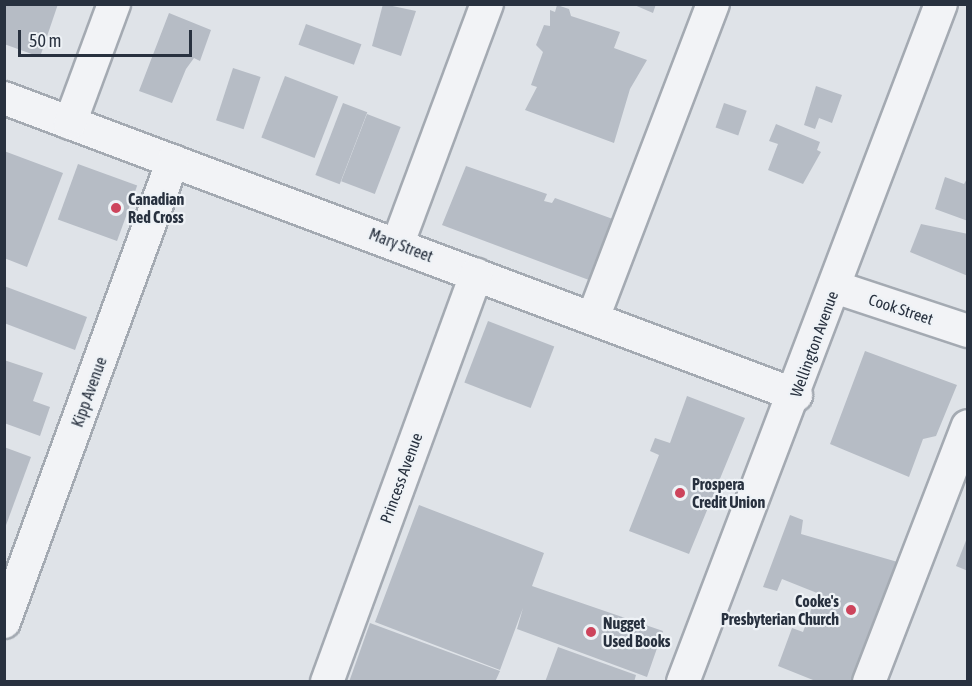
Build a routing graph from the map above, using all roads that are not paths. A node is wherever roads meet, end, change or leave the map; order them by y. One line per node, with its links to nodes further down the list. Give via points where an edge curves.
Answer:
1 (114, 4): 6 (street)
2 (487, 4): 8 (street)
3 (713, 4): 11 (street)
4 (941, 4): 10 (street, Wellington Avenue)
5 (4, 99): 6 (street, Mary Street)
6 (70, 123): 7 (street, Mary Street)
7 (173, 161): 8 (street, Mary Street); 15 (street, Kipp Avenue)
8 (398, 243): 9 (street, Mary Street)
9 (476, 274): 11 (street, Mary Street); 16 (street, Princess Avenue)
10 (835, 287): 12 (street, Cook Street); 13 (street, Wellington Avenue)
11 (593, 318): 13 (street, Mary Street)
12 (968, 331)
13 (796, 395): 17 (street, Wellington Avenue)
14 (968, 426): 18 (street)
15 (4, 622)
16 (327, 681)
17 (683, 681)
18 (869, 681)

